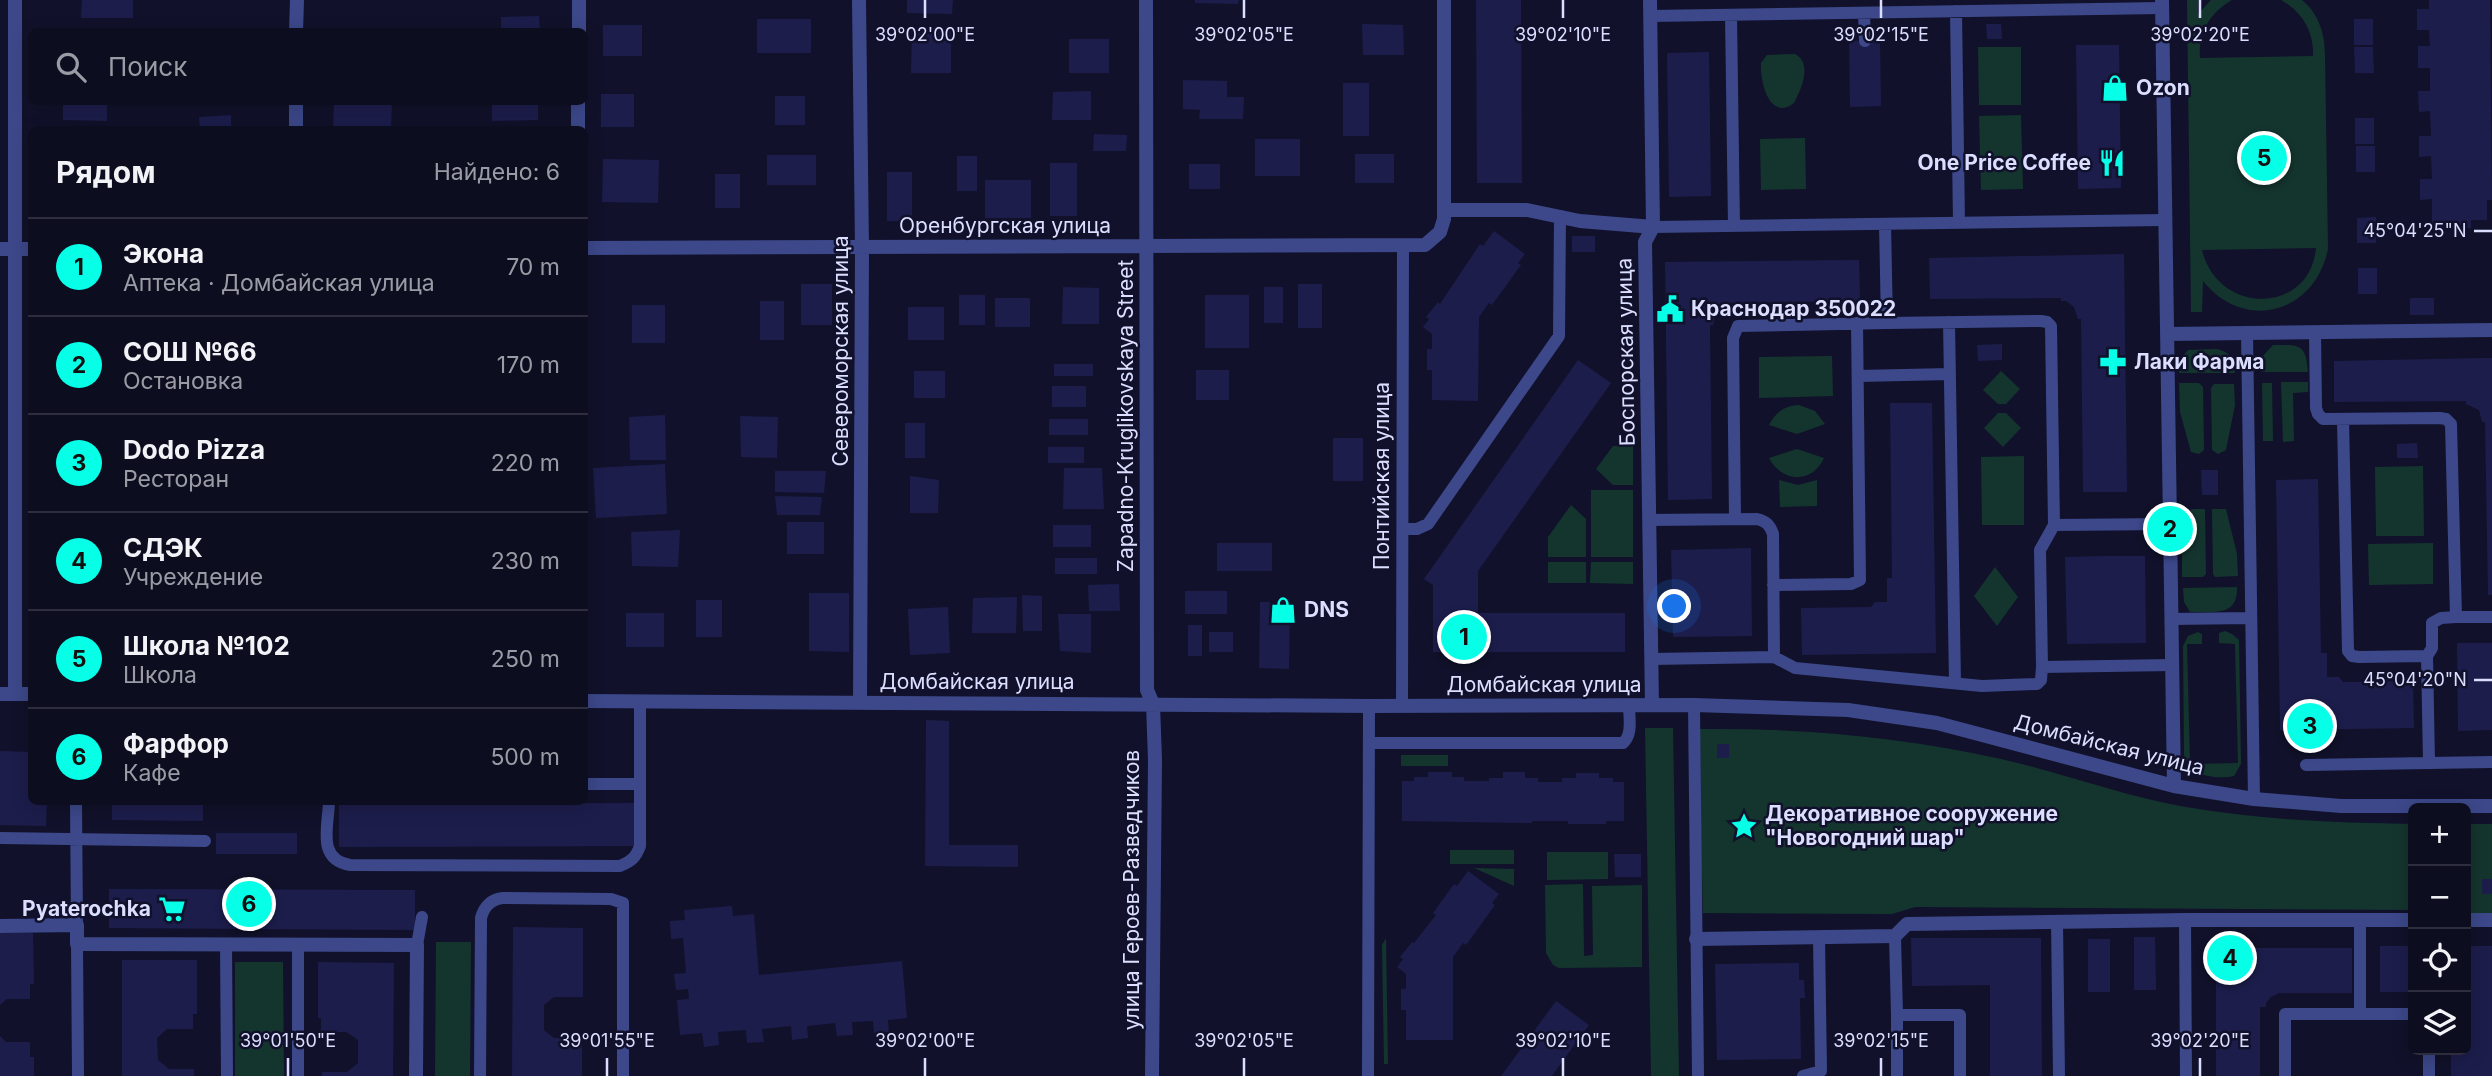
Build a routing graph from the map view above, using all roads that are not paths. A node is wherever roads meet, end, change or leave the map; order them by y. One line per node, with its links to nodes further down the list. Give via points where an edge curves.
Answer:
1 (15, 0): 34 (street)
2 (297, 0): 15 (street)
3 (579, 0): 16 (street)
4 (859, 0): 32 (street, Североморская улица)
5 (1146, 0): 30 (street, Zapadno-Kruglikovskaya Street)
6 (1444, 0): 22 (street)
7 (1650, 0): 14 (street, Боспорская улица)
8 (1767, 0): 12 (lane)
9 (2162, 4): 10 (lane); 24 (street)
10 (1949, 8): 11 (lane); 25 (lane)
11 (1864, 13): 12 (lane); 17 (lane)
12 (1767, 14): 13 (lane)
13 (1731, 15): 14 (lane); 27 (lane)
14 (1650, 16): 28 (street, Боспорская улица)
15 (296, 28)
16 (579, 28)
17 (1865, 41)
18 (296, 105): 20 (street)
19 (579, 105): 21 (street)
20 (296, 126)
21 (578, 126)
22 (1444, 210): 23 (street, via 1527,210); 29 (street, Оренбургская улица, via 1443,226 1433,239 1425,245)
23 (1560, 216): 28 (street); 50 (lane, via 1559,336 1428,524)
24 (2165, 219): 25 (lane); 42 (street)
25 (1959, 223): 26 (lane)
26 (1885, 224): 27 (lane); 38 (lane)
27 (1734, 226): 28 (lane)
28 (1653, 227): 47 (street, Боспорская улица, via 1645,242)
29 (1403, 246): 30 (street, Оренбургская улица); 50 (lane, Понтийская улица)
30 (1147, 247): 32 (street, Оренбургская улица); 67 (street, Zapadno-Kruglikovskaya Street, via 1147,690)
31 (588, 248): 32 (street, Оренбургская улица)
32 (862, 248): 66 (street, Североморская улица)
33 (0, 249): 34 (street)
34 (16, 249): 35 (street); 62 (street)
35 (28, 249)
36 (1949, 322): 38 (lane); 43 (lane); 49 (lane, via 2047,321 2051,326)
37 (1857, 323): 38 (lane); 44 (lane); 46 (lane, via 1746,325 1734,332)
38 (1887, 323)
39 (2492, 330): 40 (street)
40 (2315, 332): 41 (street); 45 (lane, via 2318,414 2323,419)
41 (2247, 333): 42 (street); 54 (lane)
42 (2167, 334): 48 (street)
43 (1950, 374): 44 (lane); 61 (lane)
44 (1858, 376): 51 (lane, via 1860,580)
45 (2343, 420): 52 (lane, via 2440,418 2451,424); 56 (lane, via 2348,651 2359,657)
46 (1735, 519): 47 (lane); 51 (lane, via 1757,519 1771,527)
47 (1649, 520): 58 (street, Боспорская улица)
48 (2170, 524): 49 (lane); 55 (street)
49 (2054, 526): 60 (lane, via 2040,550)
50 (1402, 529): 72 (lane, Понтийская улица)
51 (1773, 585): 57 (lane)
52 (2456, 617): 53 (lane); 56 (lane, via 2432,623 2432,648)
53 (2492, 617)
54 (2251, 618): 55 (lane); 80 (lane)
55 (2171, 619): 59 (street)
56 (2427, 656): 75 (lane)
57 (1774, 657): 58 (lane); 61 (lane, via 1795,668)
58 (1651, 659): 69 (street, Боспорская улица)
59 (2172, 665): 60 (lane); 79 (street)
60 (2042, 667): 61 (lane, via 2041,680 2031,685)
61 (1955, 683)
62 (7, 694): 63 (street)
63 (28, 694)
64 (588, 701): 65 (street, Домбайская улица)
65 (640, 701): 66 (street, Домбайская улица); 78 (lane)
66 (860, 703): 67 (street, Домбайская улица)
67 (1153, 704): 71 (street, Домбайская улица); 113 (street, улица Героев-Разведчиков)
68 (1629, 705): 69 (street, Домбайская улица); 72 (street, Домбайская улица); 73 (lane, via 1629,733 1623,743)
69 (1652, 705): 70 (street, Домбайская улица)
70 (1694, 705): 79 (street, Домбайская улица, via 1848,710 1937,723); 98 (lane)
71 (1369, 706): 72 (street, Домбайская улица); 73 (lane)
72 (1402, 706)
73 (1369, 743): 114 (lane)
74 (2492, 762): 75 (lane)
75 (2429, 763): 76 (lane)
76 (2306, 765)
77 (588, 784): 78 (lane)
78 (639, 785): 82 (lane, via 640,846 631,862 620,866 340,863 330,856 327,846)
79 (2174, 786): 80 (street, Домбайская улица)
80 (2254, 799): 83 (street, Домбайская улица, via 2341,806)
81 (76, 805): 84 (lane)
82 (329, 805)
83 (2492, 806)
84 (76, 837): 85 (lane); 86 (lane); 94 (lane)
85 (0, 838)
86 (205, 841)
87 (422, 917): 102 (lane)
88 (2185, 920): 89 (street); 93 (street); 120 (lane)
89 (2360, 920): 90 (street); 103 (lane)
90 (2408, 920)
91 (2471, 920): 92 (street)
92 (2492, 920)
93 (2057, 922): 96 (street, via 1906,924); 119 (lane)
94 (77, 925): 95 (street); 99 (street)
95 (0, 926)
96 (1895, 936): 97 (street); 105 (lane)
97 (1819, 937): 98 (street); 116 (lane, via 1821,1071)
98 (1696, 939): 115 (lane)
99 (77, 944): 100 (street); 107 (lane)
100 (226, 944): 101 (street); 108 (lane)
101 (298, 944): 102 (street); 109 (lane)
102 (416, 945): 110 (street)
103 (2360, 1014): 104 (lane); 121 (lane, via 2285,1014)
104 (2408, 1014)
105 (1897, 1015): 117 (lane); 118 (lane, via 1960,1015)
106 (2429, 1055): 122 (lane)
107 (78, 1076)
108 (227, 1076)
109 (298, 1076)
110 (416, 1076)
111 (480, 1076): 112 (lane, via 481,918 489,903 503,898 623,903)
112 (623, 1076)
113 (1152, 1076)
114 (1368, 1076)
115 (1698, 1076)
116 (1803, 1076)
117 (1897, 1076)
118 (1960, 1076)
119 (2059, 1076)
120 (2186, 1076)
121 (2285, 1076)
122 (2429, 1076)

